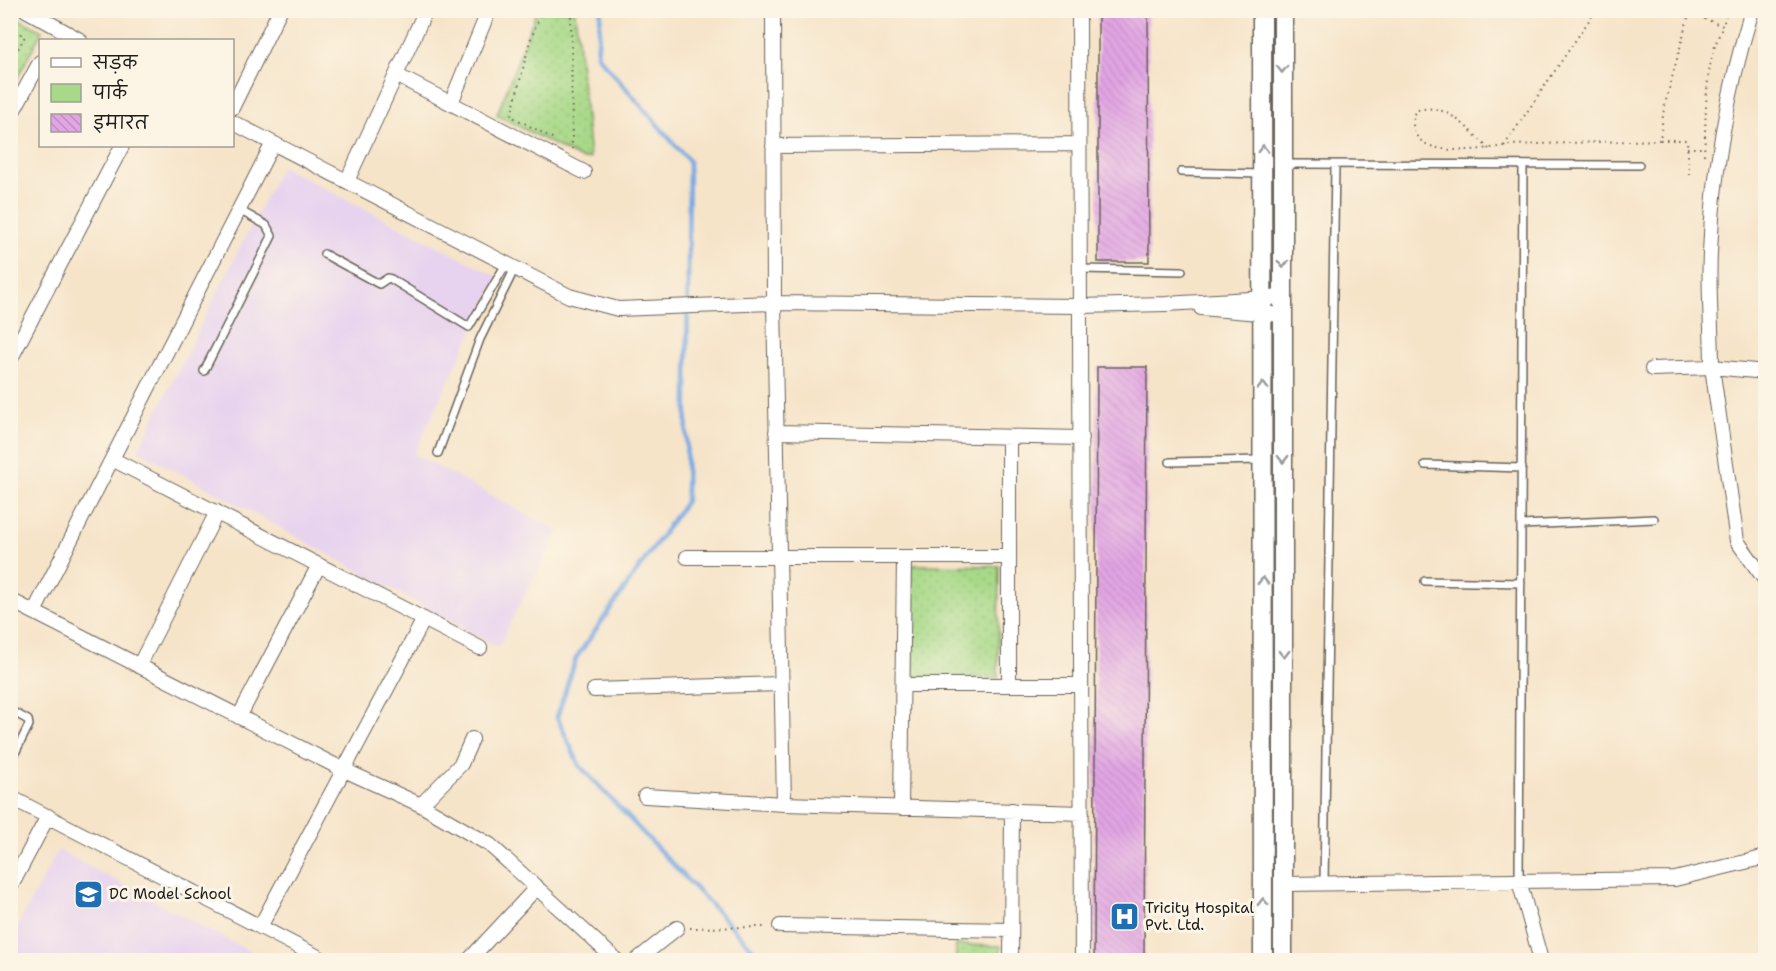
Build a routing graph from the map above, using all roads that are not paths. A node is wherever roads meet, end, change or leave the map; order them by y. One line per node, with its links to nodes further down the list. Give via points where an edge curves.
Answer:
1 (26, 10): 10 (street)
2 (280, 10): 15 (street)
3 (426, 10): 13 (street)
4 (489, 10): 14 (street)
5 (772, 10): 20 (street)
6 (1079, 10): 19 (street)
7 (1262, 10): 28 (main road, one-way to 7)
8 (1283, 10): 22 (main road, one-way to 22)
9 (1752, 10): 40 (street, via 1731,85 1713,199 1709,273)
10 (55, 35): 11 (street)
11 (75, 39)
12 (39, 64): 16 (street)
13 (396, 75): 14 (street); 29 (street)
14 (451, 103): 26 (street)
15 (234, 104)
16 (10, 117)
17 (234, 123): 18 (street)
18 (273, 143): 29 (street); 30 (street)
19 (1080, 144): 20 (street); 33 (street)
20 (773, 146): 35 (street)
21 (121, 147): 39 (street)
22 (1282, 164): 23 (lane); 38 (main road, one-way to 38)
23 (1335, 165): 25 (lane); 90 (lane)
24 (1639, 165): 25 (lane)
25 (1523, 166): 52 (lane)
26 (584, 172)
27 (1182, 172): 28 (lane)
28 (1263, 174): 37 (main road)
29 (347, 181): 32 (street)
30 (239, 210): 42 (lane, via 266,225 272,236); 48 (street)
31 (324, 254): 32 (lane, via 379,284 391,279 469,327)
32 (511, 266): 35 (street, via 569,296 618,309); 47 (lane)
33 (1080, 269): 34 (lane); 36 (street)
34 (1182, 271)
35 (774, 303): 36 (street); 44 (street)
36 (1080, 306): 37 (street); 46 (street)
37 (1263, 306): 38 (street); 49 (main road, one-way to 37)
38 (1283, 306): 89 (main road, one-way to 89)
39 (10, 360)
40 (1712, 367): 41 (street); 43 (street); 62 (street, via 1737,541)
41 (1652, 369)
42 (204, 371)
43 (1766, 372)
44 (776, 432): 45 (street); 57 (street)
45 (1009, 437): 46 (street); 59 (street)
46 (1080, 438): 72 (street)
47 (438, 453)
48 (112, 459): 53 (street); 65 (street)
49 (1263, 460): 50 (lane); 103 (main road, one-way to 49)
50 (1170, 462)
51 (1425, 465): 52 (lane)
52 (1522, 468): 55 (lane)
53 (217, 512): 60 (street); 68 (street)
54 (1653, 519): 55 (lane)
55 (1521, 525): 63 (lane)
56 (687, 557): 57 (street)
57 (779, 557): 58 (street); 69 (street)
58 (904, 557): 59 (street); 70 (street)
59 (1009, 557): 71 (street)
60 (319, 565): 66 (street); 75 (street)
61 (1425, 581): 63 (lane)
62 (1766, 581)
63 (1521, 583): 88 (lane)
64 (10, 600): 65 (street)
65 (34, 612): 68 (street)
66 (424, 619): 67 (street); 78 (street)
67 (480, 648)
68 (139, 666): 75 (street)
69 (781, 684): 73 (street); 81 (street)
70 (903, 685): 71 (street); 83 (street)
71 (1009, 685): 72 (street)
72 (1081, 685): 85 (street)
73 (594, 690)
74 (10, 710): 77 (lane, via 28,720 29,725)
75 (239, 717): 78 (street)
76 (472, 739): 82 (street, via 461,764)
77 (12, 759)
78 (344, 770): 82 (street); 94 (street)
79 (645, 796): 81 (street)
80 (10, 797): 86 (street)
81 (784, 804): 83 (street)
82 (421, 805): 91 (street, via 490,845)
83 (901, 808): 84 (street)
84 (1012, 810): 85 (street); 96 (street)
85 (1082, 813): 102 (street)
86 (48, 816): 92 (street); 94 (street)
87 (1766, 857): 88 (street, via 1676,879)
88 (1519, 881): 90 (street); 105 (street)
89 (1284, 884): 90 (street); 104 (main road)
90 (1324, 884)
91 (537, 887): 98 (street); 99 (street)
92 (10, 888)
93 (780, 926): 96 (street)
94 (260, 927): 97 (street)
95 (677, 928): 100 (street)
96 (1011, 930): 101 (street)
97 (324, 960)
98 (469, 960)
99 (616, 960)
100 (636, 960)
101 (1011, 960)
102 (1082, 960)
103 (1263, 960)
104 (1283, 960)
105 (1540, 960)

